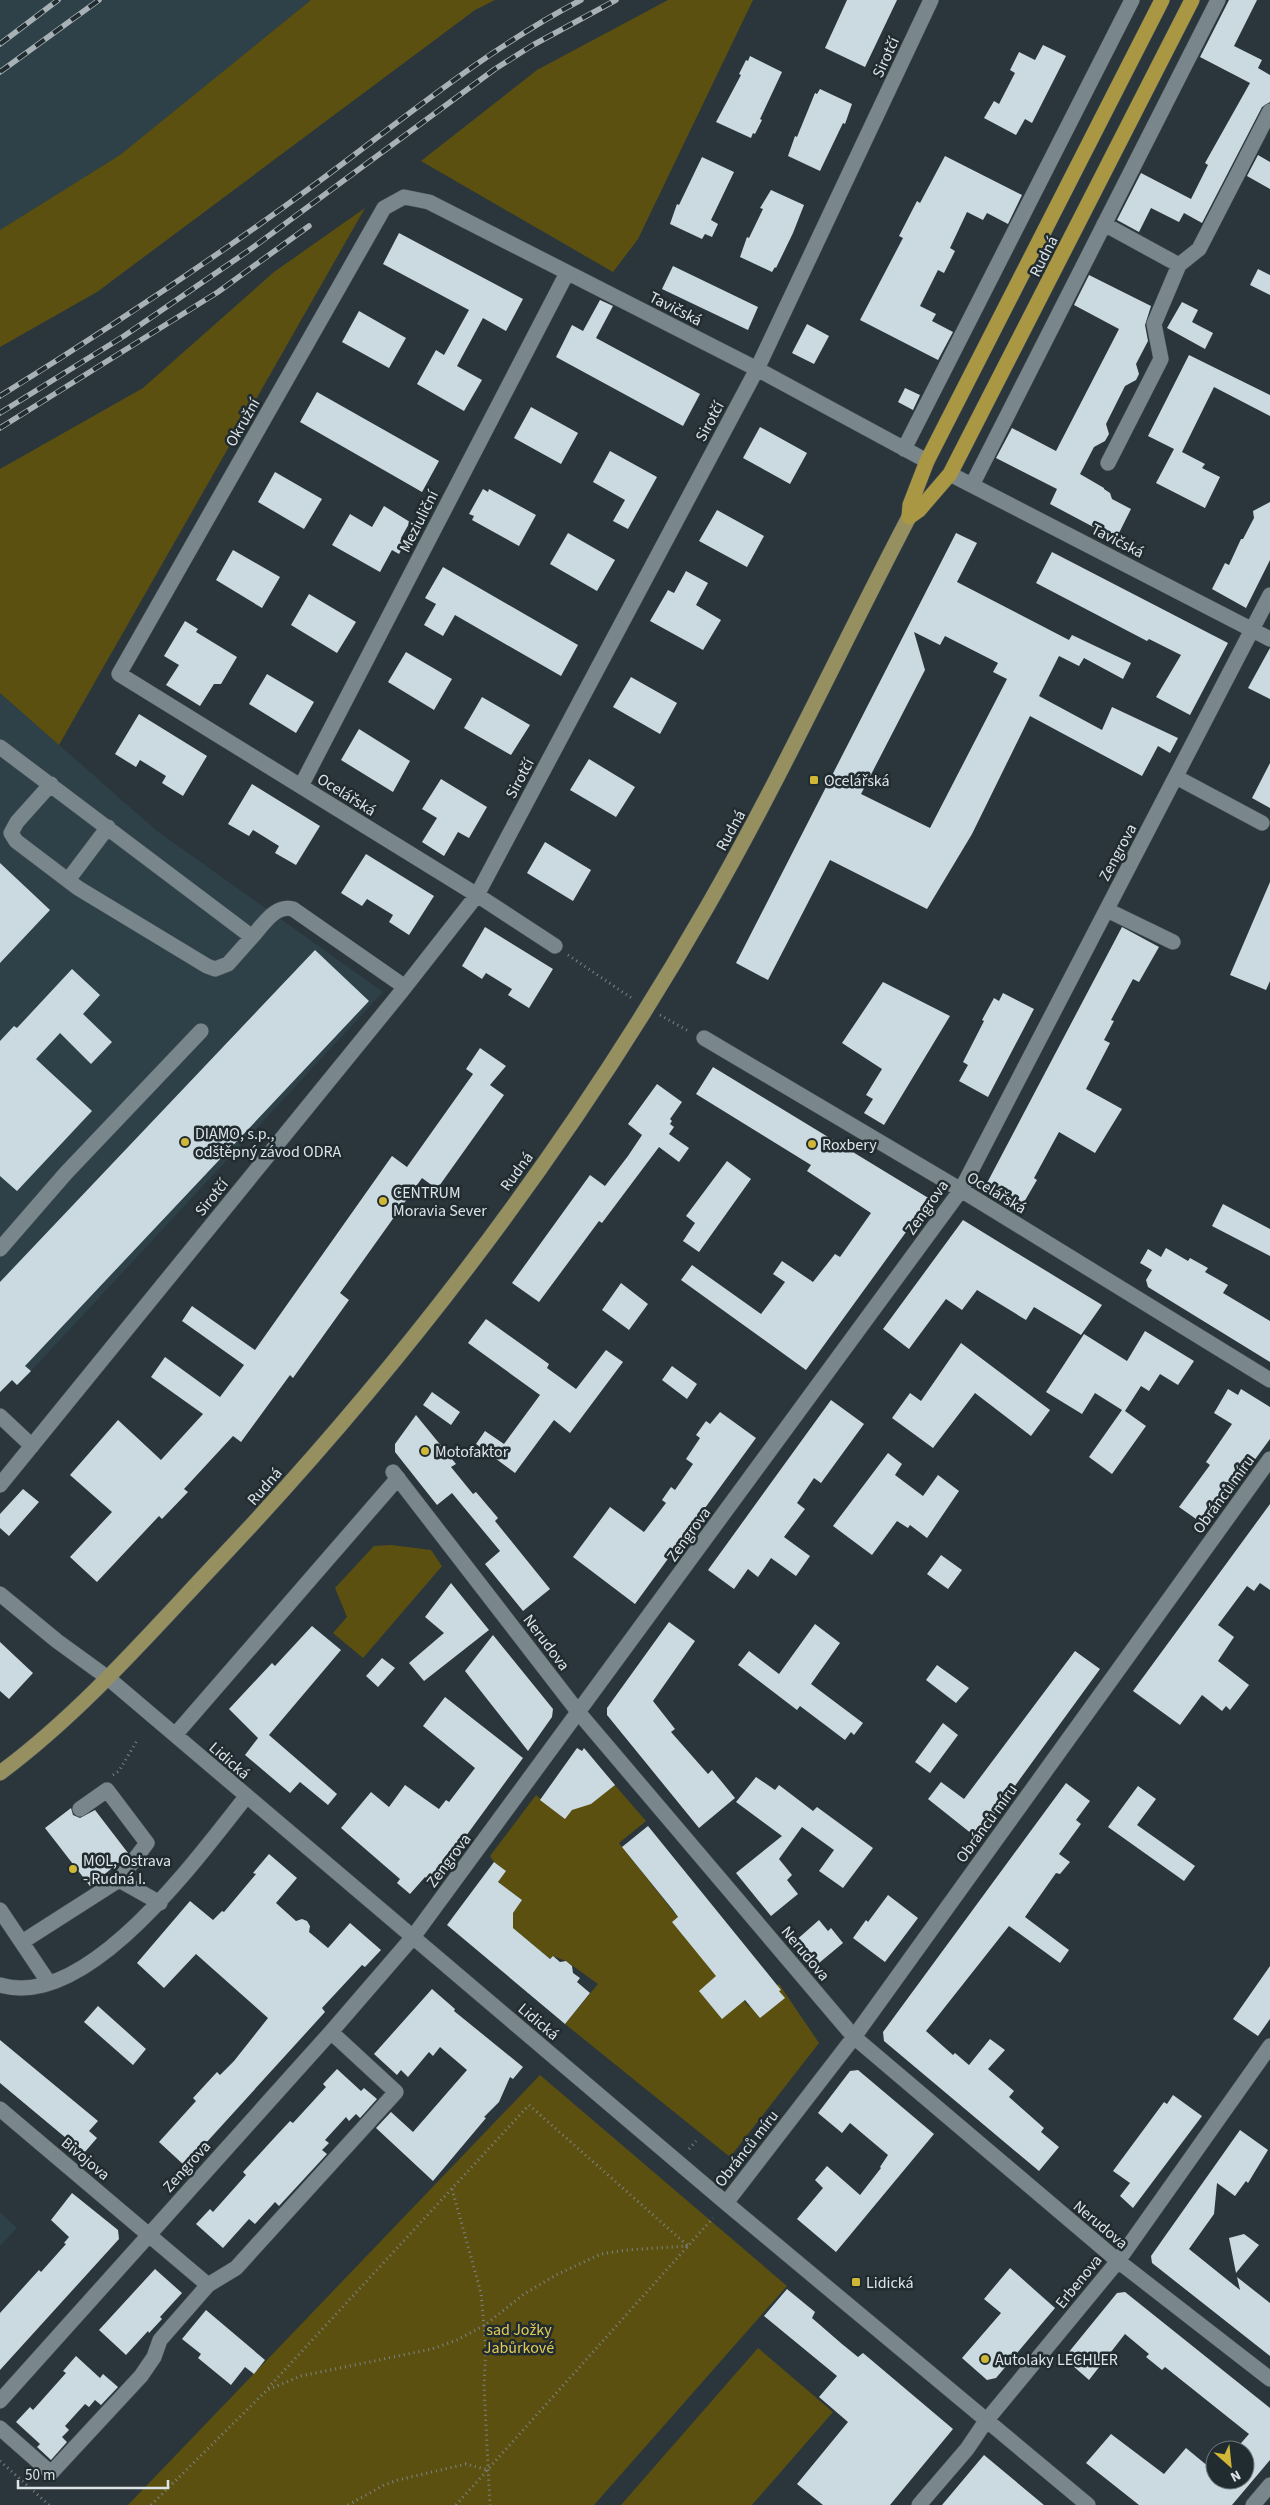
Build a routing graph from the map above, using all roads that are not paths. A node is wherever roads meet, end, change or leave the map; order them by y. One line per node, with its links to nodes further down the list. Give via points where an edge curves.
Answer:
1 (931, 0): 11 (street, Sirotčí)
2 (1132, 0): 12 (street)
3 (1162, 0): 13 (highway, Rudná)
4 (1192, 0): 15 (highway, Rudná)
5 (1218, 0): 8 (street)
6 (1270, 111): 9 (street, via 1199,249)
7 (404, 197): 10 (street, Tavičská, via 429,202); 21 (street, Okružní, via 384,208)
8 (1104, 224): 9 (street); 16 (street)
9 (1179, 265): 14 (street, via 1154,324 1160,359)
10 (567, 272): 11 (street, Tavičská); 25 (street, Meziuliční)
11 (757, 369): 12 (street, Tavičská); 29 (street, Sirotčí)
12 (904, 449): 13 (street, Tavičská)
13 (927, 461): 17 (highway, Rudná, via 910,505)
14 (1108, 463)
15 (950, 474): 16 (street, Tavičská); 17 (highway, Rudná)
16 (972, 485): 19 (street, Tavičská)
17 (909, 517): 45 (main road, Rudná, via 777,781 707,907 647,1008 550,1155 378,1383 256,1522)
18 (1270, 595): 19 (street, Zengrova)
19 (1253, 629): 20 (street, Tavičská); 23 (street, Zengrova)
20 (1270, 639)
21 (119, 674): 25 (street, Ocelářská)
22 (0, 747): 24 (street)
23 (1176, 777): 26 (street); 30 (street, Zengrova)
24 (51, 784): 27 (street); 28 (street, via 11,832 16,841)
25 (300, 786): 29 (street, Ocelářská)
26 (1262, 823)
27 (108, 827): 28 (street); 31 (street)
28 (68, 880): 31 (street, via 215,969 228,964)
29 (477, 895): 33 (street, Ocelářská); 34 (street, Sirotčí)
30 (1107, 910): 32 (street); 37 (street, Zengrova)
31 (252, 937): 34 (street, via 278,910 286,907)
32 (1173, 942)
33 (555, 946)
34 (405, 987): 41 (street, Sirotčí)
35 (201, 1031): 38 (street, via 66,1173)
36 (704, 1038): 37 (street, Ocelářská)
37 (961, 1190): 39 (street, Ocelářská); 46 (street, Zengrova)
38 (0, 1249)
39 (1270, 1380)
40 (0, 1416): 41 (street)
41 (32, 1446): 43 (street, Sirotčí)
42 (1270, 1459): 59 (street, Obránců míru)
43 (0, 1485)
44 (0, 1594): 45 (street, Lidická, via 56,1641)
45 (108, 1678): 47 (street, Lidická); 48 (main road, Rudná, via 32,1749)
46 (579, 1713): 47 (street, Nerudova, via 395,1475); 54 (street, Zengrova); 59 (street, Nerudova)
47 (175, 1735): 49 (street, Lidická)
48 (0, 1773)
49 (246, 1797): 52 (street); 54 (street, Lidická)
50 (80, 1809): 51 (street, via 107,1790 147,1843)
51 (119, 1880): 52 (street); 55 (street)
52 (160, 1903): 56 (street, via 87,1964)
53 (0, 1910): 55 (street)
54 (413, 1937): 58 (street, Zengrova); 62 (street, Lidická)
55 (22, 1942): 56 (street)
56 (49, 1983): 57 (street, via 21,1988)
57 (0, 1985)
58 (331, 2032): 63 (street, Zengrova); 65 (street, via 396,2092 236,2268)
59 (854, 2037): 62 (street, Obránců míru); 64 (street, Nerudova)
60 (1270, 2046): 64 (street, Erbenova)
61 (0, 2109): 63 (street, Bivojova)
62 (726, 2203): 68 (street, Lidická)
63 (150, 2233): 65 (street, Bivojova); 67 (street, Zengrova)
64 (1118, 2260): 66 (street, Nerudova); 68 (street, Erbenova)
65 (208, 2285): 69 (street, via 160,2340 154,2357 141,2376 51,2473)
66 (1270, 2379)
67 (0, 2401)
68 (986, 2421): 71 (street, Erbenova); 72 (street, Lidická)
69 (0, 2428)
70 (1270, 2485): 73 (street)
71 (920, 2505)
72 (1088, 2505)
73 (1253, 2505)

